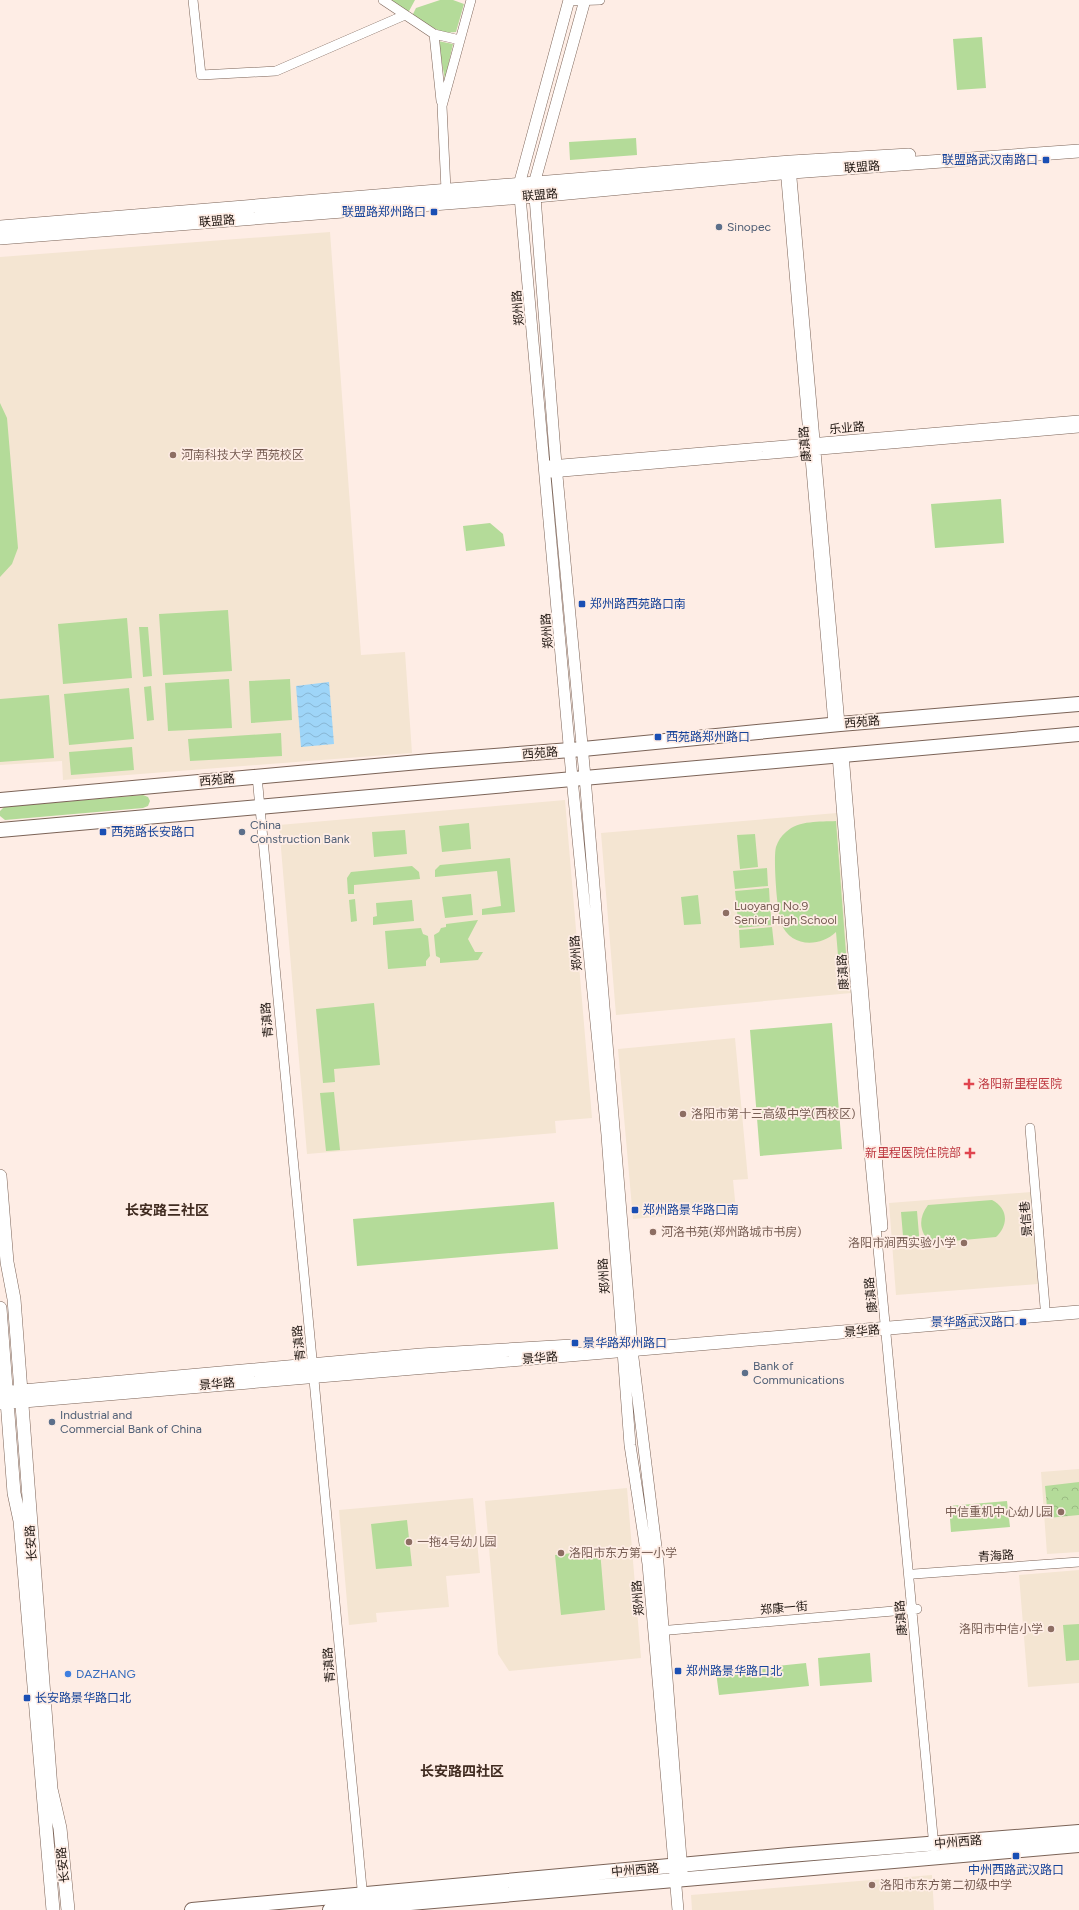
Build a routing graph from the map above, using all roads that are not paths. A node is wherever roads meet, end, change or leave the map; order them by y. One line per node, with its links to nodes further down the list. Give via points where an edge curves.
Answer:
1 (193, 0): 7 (street, via 201,75 276,71)
2 (383, 0): 7 (street)
3 (471, 0): 9 (street)
4 (600, 0): 6 (street)
5 (569, 1): 6 (street); 16 (street, 郑州路)
6 (584, 1): 15 (street, 郑州路)
7 (405, 15): 8 (street)
8 (434, 34): 9 (street); 10 (street)
9 (460, 40): 10 (street)
10 (442, 106): 14 (street)
11 (1079, 142): 13 (main road, 联盟路)
12 (1079, 151): 13 (main road, 联盟路)
13 (788, 168): 15 (main road, 联盟路); 21 (street, 康滇路)
14 (446, 190): 16 (main road, 联盟路); 17 (main road, 联盟路)
15 (535, 190): 16 (main road, 联盟路); 23 (street, 郑州路)
16 (520, 191): 18 (main road, 联盟路); 22 (street, 郑州路)
17 (0, 227)
18 (0, 238)
19 (1079, 420): 21 (street, 乐业路)
20 (1079, 428): 21 (street, 乐业路)
21 (813, 447): 23 (street, 乐业路); 25 (street, 康滇路)
22 (545, 469): 23 (street, 乐业路); 27 (street, 郑州路)
23 (557, 469): 27 (street, 郑州路)
24 (1079, 704): 25 (main road, 西苑路)
25 (837, 724): 27 (main road, 西苑路)
26 (1079, 734): 28 (main road)
27 (576, 750): 29 (main road, 西苑路); 30 (street, 郑州路)
28 (840, 755): 30 (main road); 40 (street, 康滇路, via 866,1120)
29 (257, 776): 31 (main road, 西苑路); 32 (street, 青滇路)
30 (579, 778): 32 (main road); 41 (street, 郑州路, via 607,1135)
31 (0, 800)
32 (259, 806): 33 (main road); 42 (street, 青滇路)
33 (0, 830)
34 (1030, 1128): 37 (street, 景信巷)
35 (0, 1176): 43 (main road, 长安路, via 14,1299)
36 (1079, 1304): 37 (main road, 景华路)
37 (1045, 1307): 40 (main road, 景华路)
38 (0, 1308): 44 (main road, 长安路)
39 (1079, 1312): 40 (main road, 景华路)
40 (889, 1324): 41 (main road, 景华路); 46 (street, 康滇路); 47 (street, 康滇路)
41 (627, 1347): 42 (main road, 景华路); 48 (street, 郑州路, via 630,1445)
42 (314, 1371): 43 (main road, 景华路); 53 (street, 青滇路)
43 (21, 1396): 44 (main road, 景华路); 55 (main road, 长安路, via 51,1789 60,1828)
44 (3, 1398): 54 (main road, 长安路, via 14,1493 20,1521)
45 (1079, 1562): 46 (street, 青海路)
46 (914, 1574): 47 (street, 康滇路)
47 (915, 1609): 48 (street, 郑康一街); 51 (street, 康滇路)
48 (659, 1631): 52 (street, 郑州路)
49 (1079, 1832): 51 (main road, 中州西路)
50 (1079, 1845): 51 (main road, 中州西路)
51 (937, 1850): 52 (main road, 中州西路)
52 (678, 1873): 53 (main road, 中州西路); 58 (street, 郑州路); 59 (street, 郑州路)
53 (363, 1900): 56 (main road, 中州西路); 57 (main road, 中州西路)
54 (53, 1910)
55 (68, 1910)
56 (192, 1910)
57 (330, 1910)
58 (678, 1910)
59 (685, 1910)

